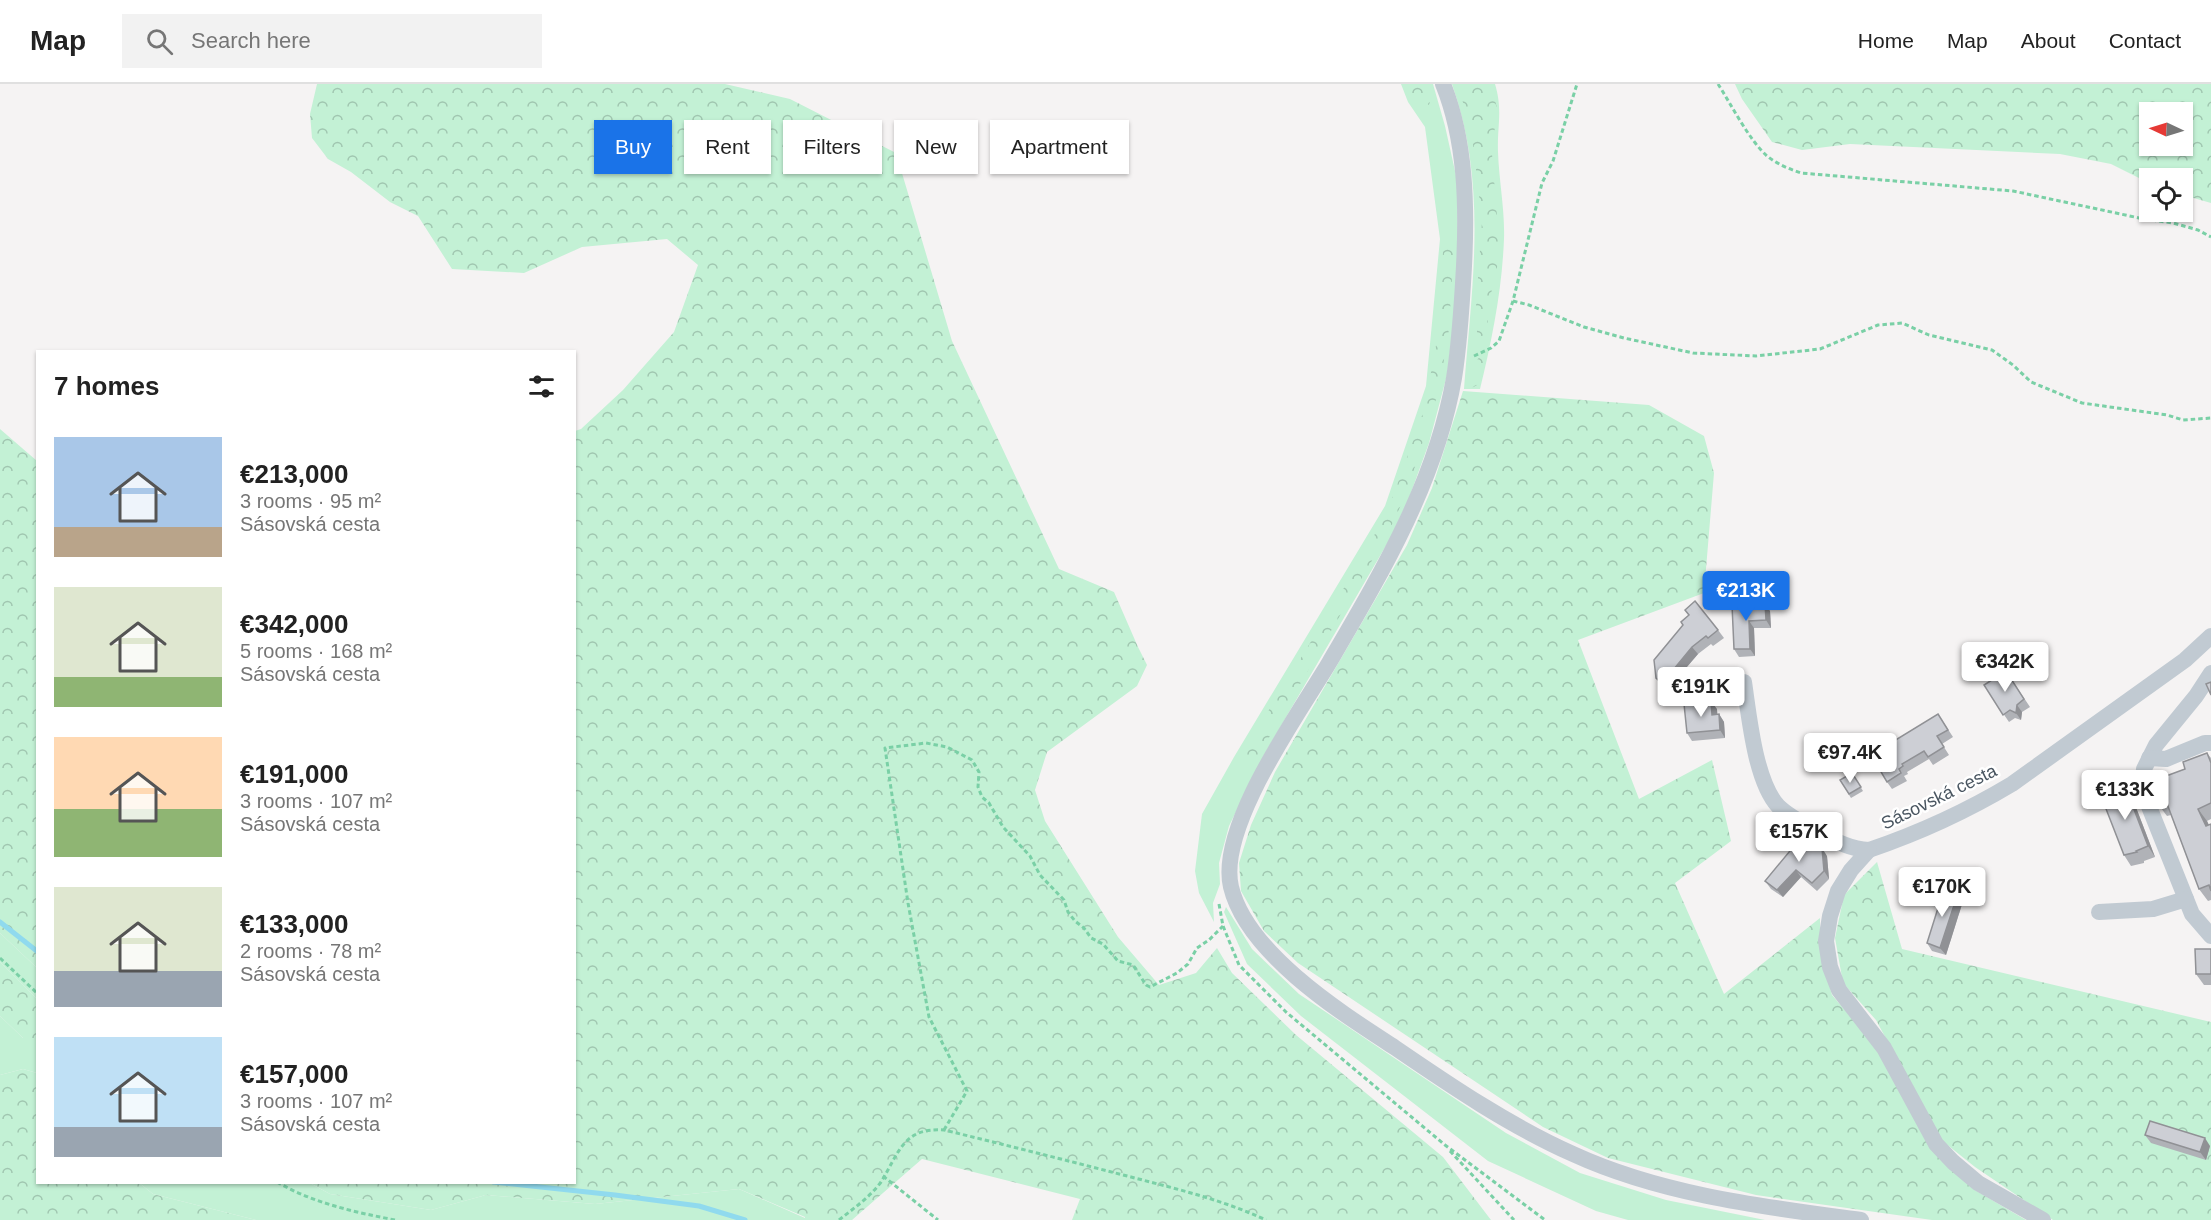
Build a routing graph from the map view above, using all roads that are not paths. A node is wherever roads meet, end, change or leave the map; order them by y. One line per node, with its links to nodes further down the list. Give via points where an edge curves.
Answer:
1 (1443, 84): 11 (street, via 1458,141 1466,226 1456,363 1439,438 1413,508 1377,579 1253,794 1234,840 1232,889 1247,924 1298,978 1435,1075 1532,1134 1604,1167 1682,1189 1756,1205)
2 (2211, 636): 7 (street, Sásovská cesta, via 2185,660 2012,784 1943,821)
3 (2211, 673): 6 (street)
4 (1744, 682): 7 (street, Sásovská cesta, via 1761,775 1769,794 1793,817 1844,845)
5 (2211, 743): 6 (street, via 2166,759)
6 (2150, 758): 8 (street, via 2144,769 2142,789)
7 (1869, 850): 12 (street, via 1838,891 1830,916 1826,941 1839,990 1884,1048 1936,1144 1978,1183)
8 (2186, 899): 9 (street, via 2153,909); 10 (street, via 2192,914)
9 (2098, 912)
10 (2211, 936)
11 (1862, 1220)
12 (2043, 1220)

